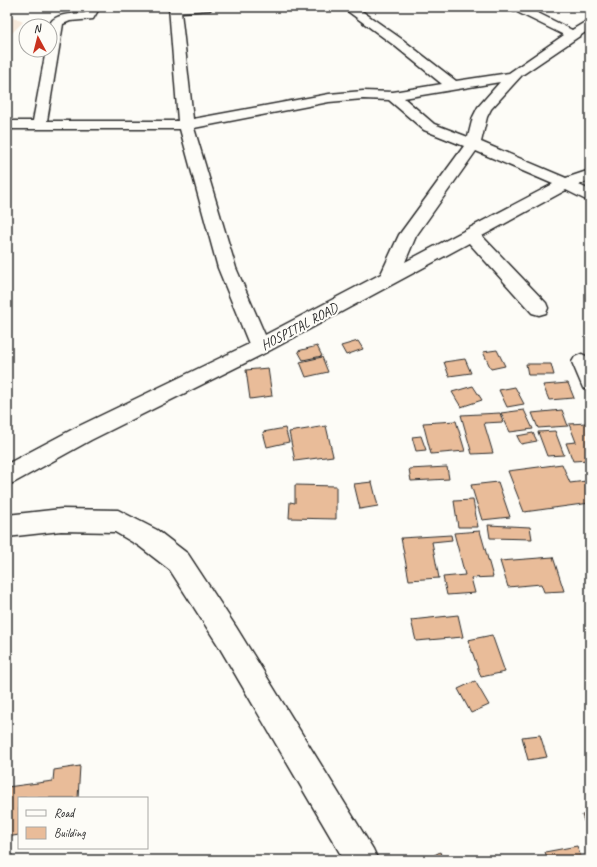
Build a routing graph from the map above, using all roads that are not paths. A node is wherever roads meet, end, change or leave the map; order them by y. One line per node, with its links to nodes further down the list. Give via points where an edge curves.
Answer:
1 (94, 7): 13 (street, via 89,16 57,22)
2 (206, 7): 5 (street)
3 (348, 7): 9 (street)
4 (518, 7): 7 (street)
5 (176, 8): 12 (street)
6 (590, 23): 7 (street)
7 (571, 34): 8 (street)
8 (513, 76): 9 (street); 14 (street, via 485,107)
9 (452, 85): 10 (street)
10 (394, 96): 12 (street, via 330,98); 14 (street, via 429,128)
11 (7, 125): 13 (street)
12 (186, 125): 13 (street); 21 (street, via 227,268)
13 (39, 126)
14 (473, 144): 16 (street); 19 (street, via 408,235)
15 (590, 175): 16 (street, HOSPITAL ROAD)
16 (566, 184): 17 (street); 18 (street, HOSPITAL ROAD)
17 (590, 196)
18 (471, 236): 19 (street, HOSPITAL ROAD); 20 (street)
19 (388, 280): 21 (street, HOSPITAL ROAD)
20 (539, 308)
21 (260, 347): 24 (street, HOSPITAL ROAD, via 83,434)
22 (582, 362): 23 (street)
23 (590, 382)
24 (7, 475)
25 (7, 526): 26 (street, via 61,520 118,521 148,538 180,562)
26 (362, 860)

